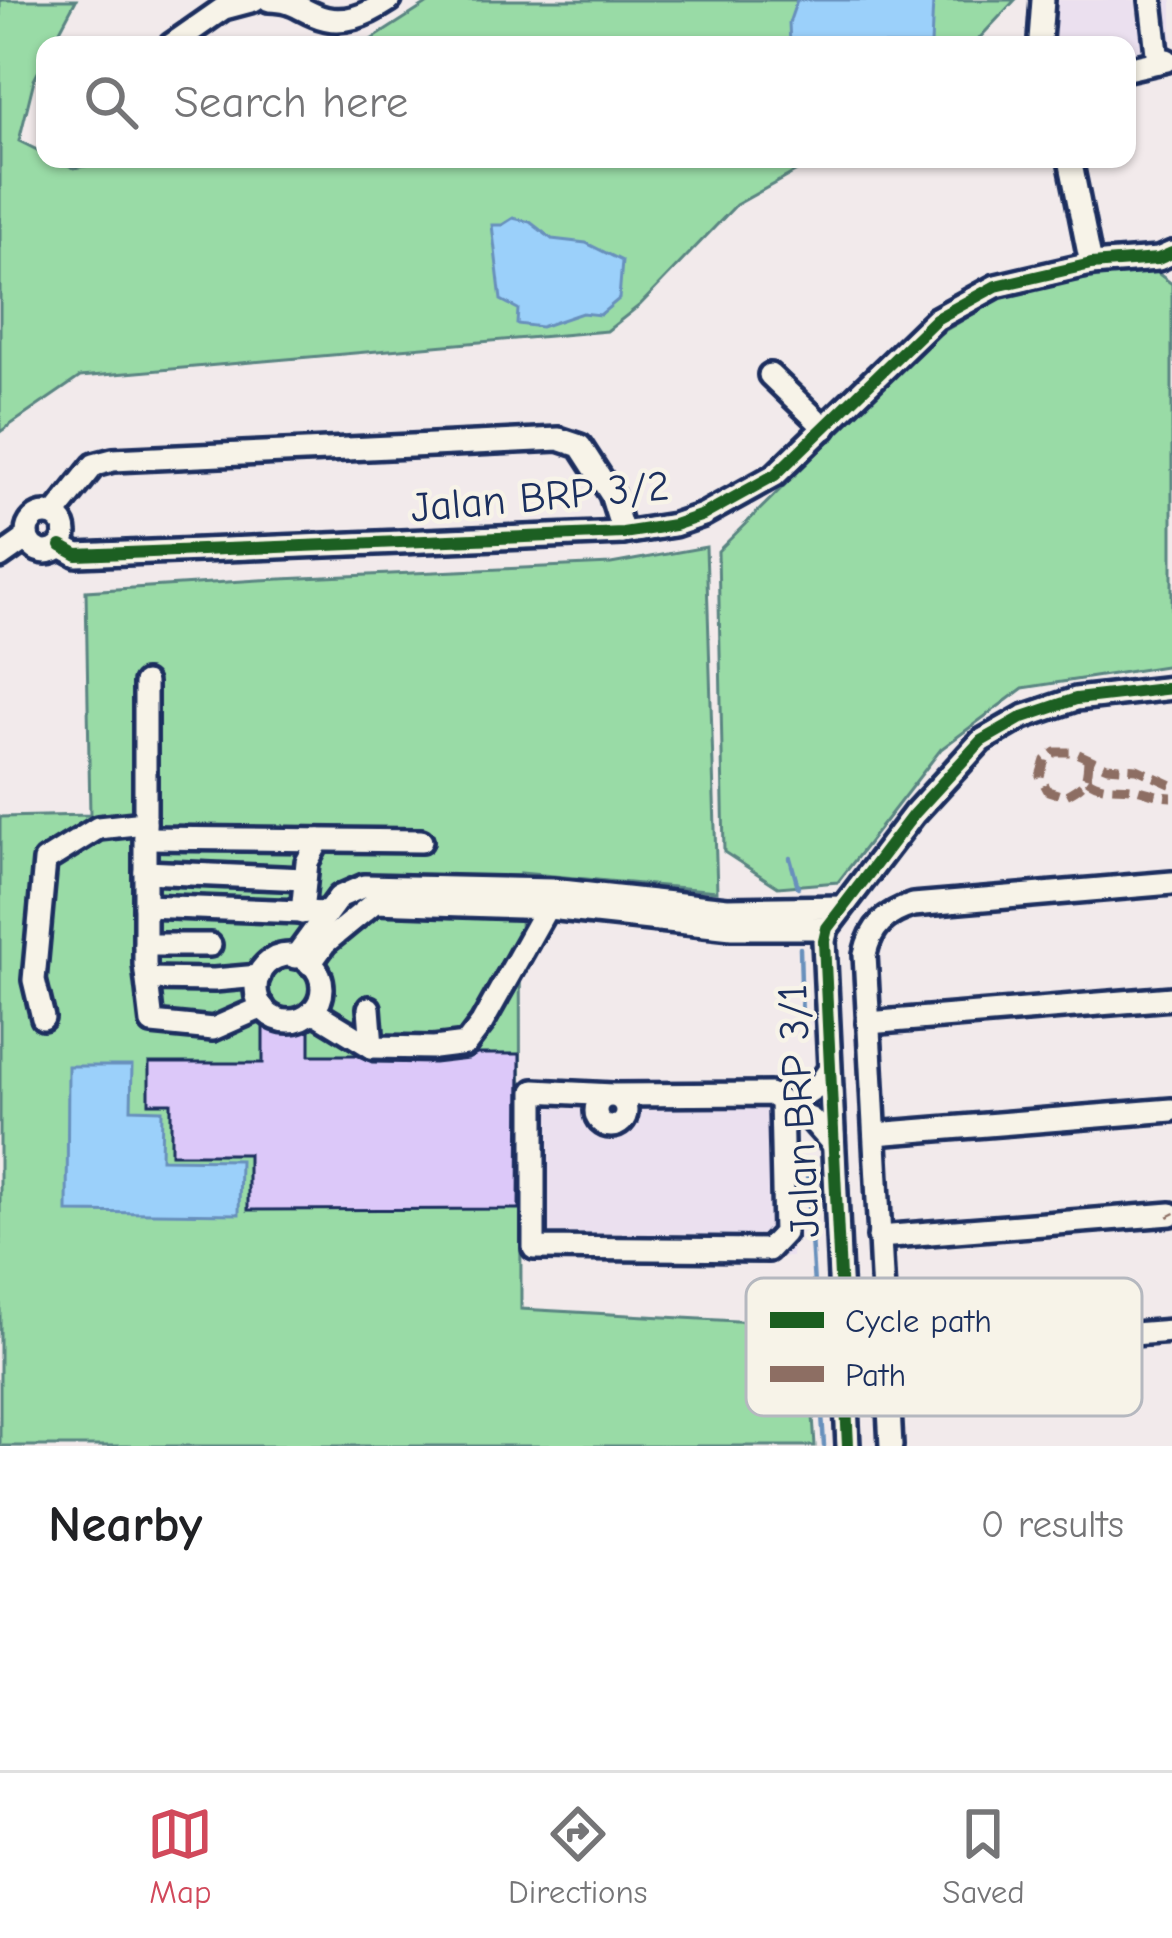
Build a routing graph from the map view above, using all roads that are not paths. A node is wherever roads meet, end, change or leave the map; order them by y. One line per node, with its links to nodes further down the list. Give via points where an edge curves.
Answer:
1 (254, 0): 6 (street, via 224,8)
2 (268, 0): 3 (street, via 292,1 333,21 367,15)
3 (390, 0)
4 (1043, 0): 7 (street)
5 (1151, 0): 8 (street)
6 (184, 36)
7 (1042, 36)
8 (1165, 60)
9 (1072, 168): 11 (street)
10 (1167, 259): 11 (street, Jalan BRP 3/2)
11 (1091, 264): 13 (street, Jalan BRP 3/2, via 996,286 936,319)
12 (770, 375): 13 (street)
13 (825, 428): 15 (street, Jalan BRP 3/2, via 775,475 704,514)
14 (54, 515): 15 (street, Jalan BRP 3/2, via 94,465 113,460 560,440 580,446); 16 (street, via 31,520); 17 (street, via 64,526)
15 (623, 533): 17 (street, Jalan BRP 3/2, via 77,555)
16 (27, 538): 17 (street, via 39,551); 18 (street)
17 (61, 546)
18 (0, 556)
19 (145, 683): 21 (street)
20 (1172, 688): 29 (street, Jalan BRP 3/1, via 1076,700 981,741)
21 (145, 831): 22 (street); 24 (street); 42 (street, via 98,829 45,861 34,980)
22 (320, 840): 23 (street); 25 (street)
23 (421, 841)
24 (145, 872): 25 (street); 28 (street)
25 (304, 879): 31 (street)
26 (1172, 883): 43 (street, via 899,909 868,939)
27 (550, 899): 29 (street); 30 (street, via 364,886); 32 (street, via 732,928); 35 (street, via 375,902); 44 (street, via 466,1044)
28 (145, 906): 31 (street); 33 (street)
29 (842, 907): 32 (street, Jalan BRP 3/1)
30 (327, 913): 31 (street); 35 (street)
31 (302, 914)
32 (827, 928): 45 (street, Jalan BRP 3/1)
33 (145, 945): 34 (street); 37 (street)
34 (210, 945)
35 (303, 960): 36 (street, via 274,959); 41 (street, via 322,985)
36 (259, 976): 37 (street); 39 (street)
37 (147, 979): 39 (street, via 152,1023 213,1029)
38 (1172, 998): 43 (street)
39 (262, 1007): 41 (street, via 281,1021)
40 (369, 1008): 44 (street)
41 (313, 1011): 44 (street)
42 (43, 1018)
43 (868, 1024): 49 (street)
44 (372, 1047)
45 (829, 1070): 46 (street); 47 (street, Jalan BRP 3/1)
46 (788, 1107): 46 (street, via 784,1233 768,1250 534,1248 534,1091 770,1094); 47 (street); 50 (street)
47 (831, 1107): 50 (street, Jalan BRP 3/1)
48 (1172, 1110): 49 (street)
49 (875, 1134): 52 (street)
50 (832, 1143): 53 (street, Jalan BRP 3/1)
51 (1171, 1214): 52 (street)
52 (880, 1238): 54 (street)
53 (839, 1278)
54 (882, 1278)
55 (1172, 1331): 56 (street)
56 (1142, 1333)
57 (846, 1416): 59 (street, Jalan BRP 3/1)
58 (889, 1416): 60 (street)
59 (848, 1446)
60 (891, 1446)

